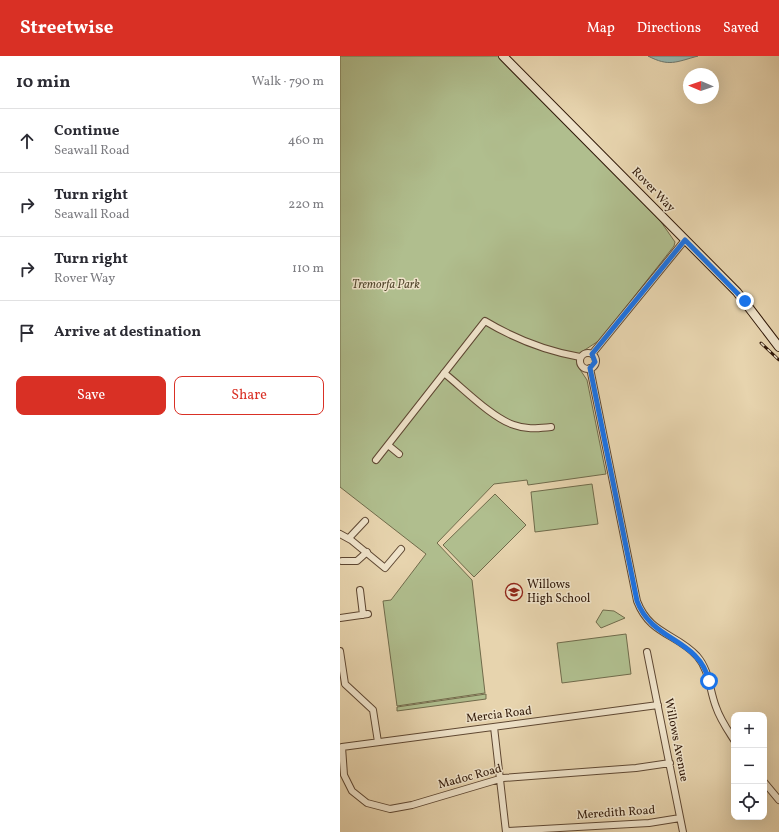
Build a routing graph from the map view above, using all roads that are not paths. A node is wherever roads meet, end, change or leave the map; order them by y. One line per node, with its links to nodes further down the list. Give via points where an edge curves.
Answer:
1 (503, 56): 2 (street, Rover Way)
2 (685, 240): 3 (street, Rover Way, via 737,292); 4 (street)
3 (779, 347)
4 (592, 354): 5 (street, via 586,353); 6 (street, via 595,362)
5 (580, 357): 6 (street, via 581,365); 7 (street, via 527,342 485,321)
6 (590, 368): 24 (street, via 638,604 655,628 688,648 701,661 708,675 718,713)
7 (444, 373): 8 (street, via 496,416 514,425 531,429); 9 (street)
8 (551, 427)
9 (388, 445): 10 (street); 11 (street)
10 (399, 454)
11 (376, 460)
12 (364, 521): 14 (street)
13 (340, 534): 14 (street)
14 (349, 538): 16 (street)
15 (401, 549): 16 (street, via 386,568)
16 (367, 552): 17 (street, via 357,561)
17 (342, 561)
18 (360, 590): 19 (street, via 365,615)
19 (340, 618)
20 (340, 651): 25 (street, via 346,684 373,710)
21 (647, 652): 22 (street, Willows Avenue)
22 (658, 705): 23 (street, Mercia Road); 27 (street, Willows Avenue)
23 (494, 727): 25 (street, Mercia Road); 28 (street)
24 (731, 735)
25 (378, 742): 26 (street, Mercia Road)
26 (341, 747): 28 (street, Madoc Road, via 344,775 352,791 367,804 384,809 399,808)
27 (670, 763): 28 (street, Madoc Road); 31 (street, Willows Avenue)
28 (500, 780): 32 (street)
29 (766, 784): 30 (street)
30 (779, 800)
31 (680, 818): 32 (street, Meredith Road, via 649,823); 33 (street, Willows Avenue)
32 (506, 832)
33 (683, 832)

